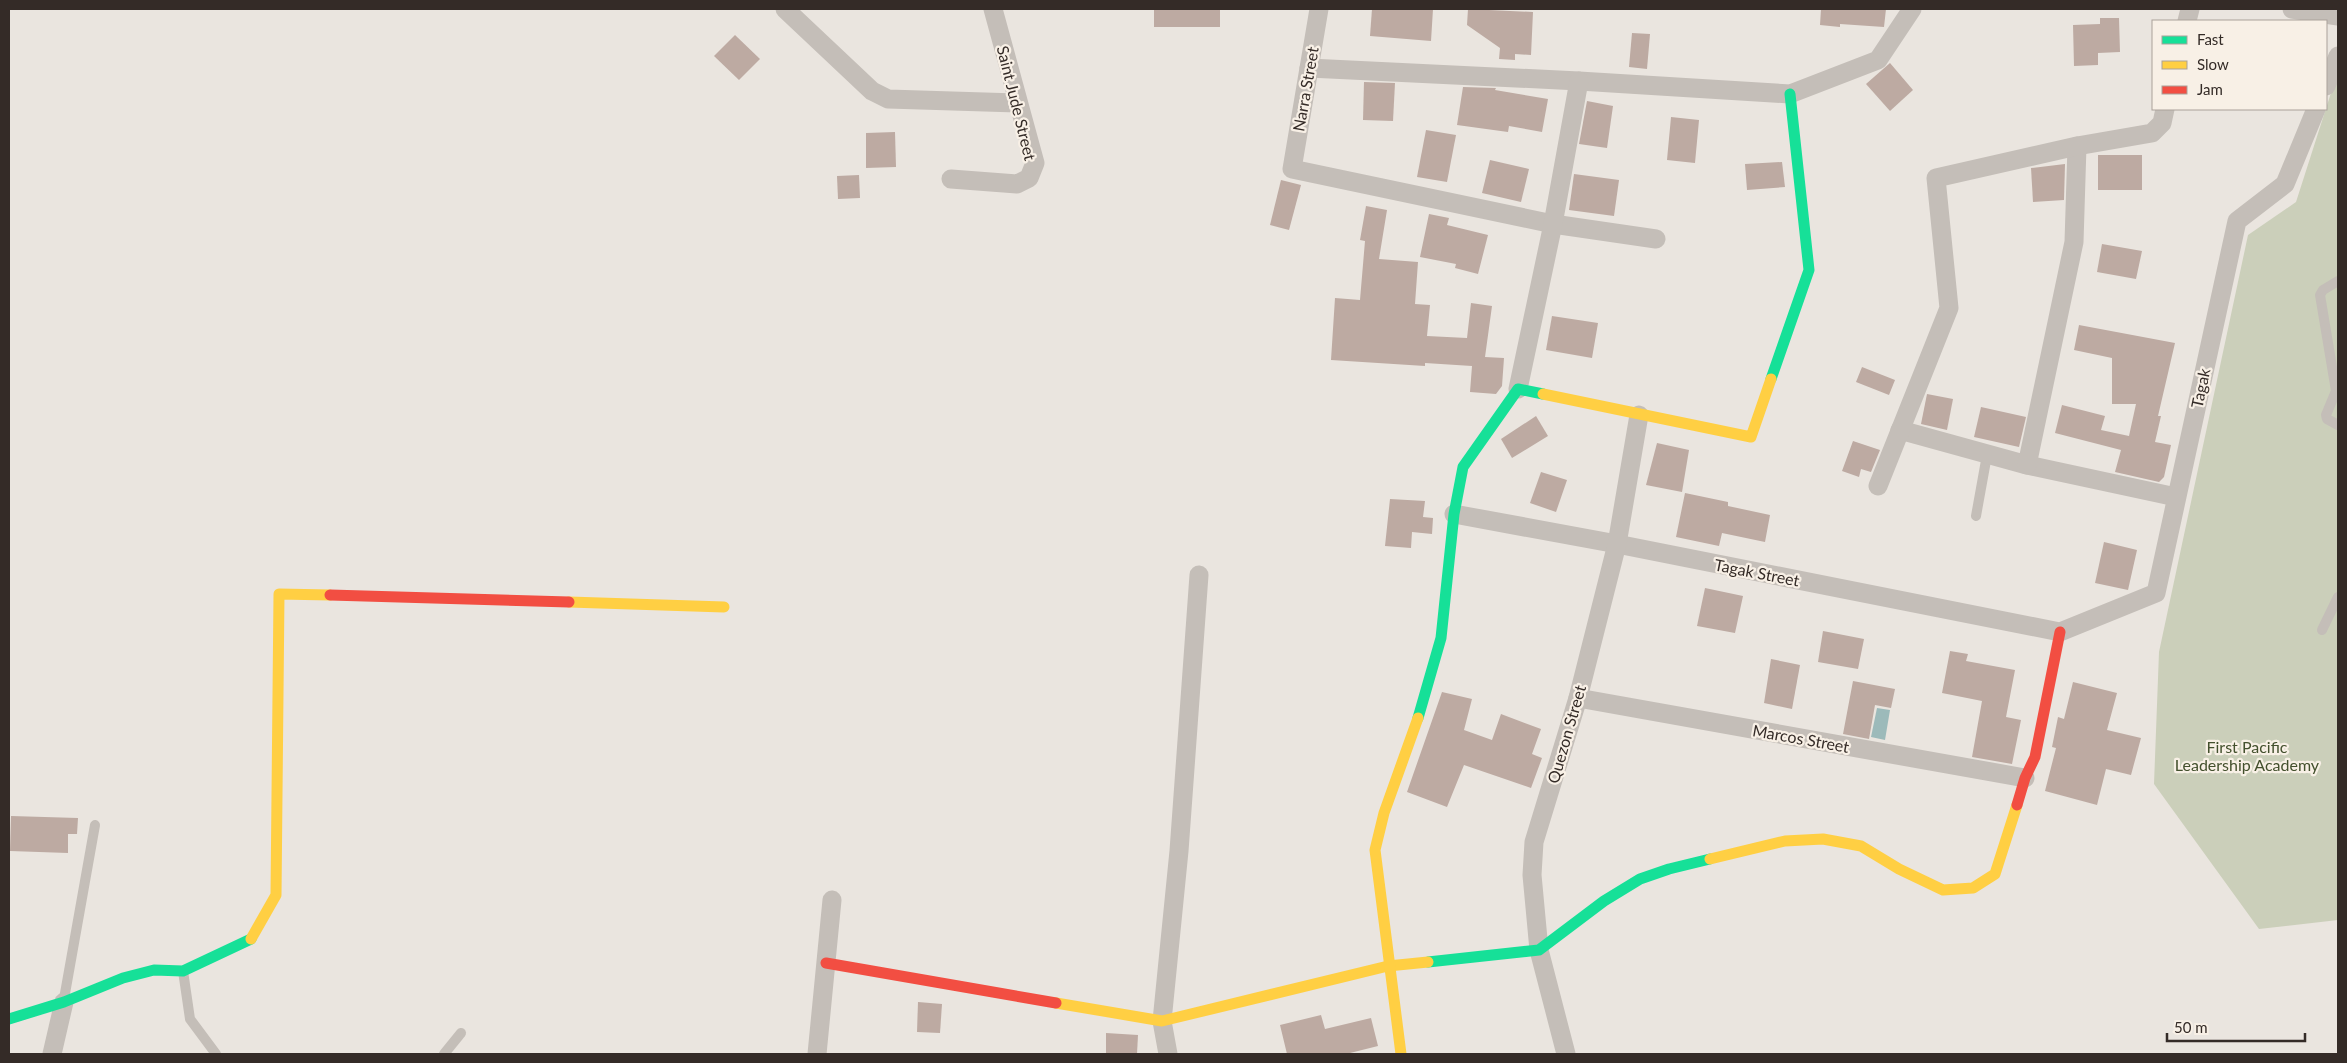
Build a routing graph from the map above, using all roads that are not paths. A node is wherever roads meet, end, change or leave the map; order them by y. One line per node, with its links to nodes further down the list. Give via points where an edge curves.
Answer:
1 (785, 9): 12 (street, via 872,91 888,98)
2 (993, 9): 12 (street, Saint Jude Street)
3 (1319, 9): 8 (street, Narra Street)
4 (1912, 9): 11 (street, via 1878,60)
5 (2292, 9): 6 (street)
6 (2338, 16)
7 (2338, 56): 10 (street)
8 (1309, 68): 9 (street); 17 (street, Narra Street, via 1292,169)
9 (1579, 80): 11 (street); 17 (street)
10 (2327, 84)
11 (1790, 94): 21 (street, via 1810,270 1751,437)
12 (1017, 103): 16 (street, Saint Jude Street, via 1035,164 1029,178 1017,184)
13 (2165, 110): 15 (street, via 2162,123 2152,133)
14 (2316, 110): 27 (street, Tagak, via 2285,184 2237,220)
15 (2077, 146): 23 (street, via 1936,178 1949,308); 25 (street, via 2074,242)
16 (951, 179)
17 (1553, 224): 18 (street); 20 (street)
18 (1656, 238)
19 (2338, 281): 22 (lane, via 2320,295 2336,391 2326,415)
20 (1518, 389): 21 (street); 28 (street, via 1464,467)
21 (1639, 415): 30 (street, Quezon Street)
22 (2338, 425)
23 (1900, 430): 24 (street); 26 (street)
24 (1987, 455): 25 (street); 29 (lane)
25 (2028, 465): 27 (street)
26 (1878, 486)
27 (2176, 498): 35 (street, Tagak, via 2156,593)
28 (1454, 514): 30 (street, Tagak Street); 42 (street, via 1441,638 1424,702 1384,813 1375,850)
29 (1976, 516)
30 (1617, 544): 35 (street, Tagak Street); 36 (street, Quezon Street)
31 (1199, 575): 46 (street, via 1179,851)
32 (2338, 597): 34 (lane)
33 (724, 607): 43 (street, via 279,594 276,896 251,940)
34 (2322, 630)
35 (2060, 632): 37 (street, via 2035,757)
36 (1578, 698): 37 (street, Marcos Street); 40 (street, Quezon Street, via 1534,842 1532,875)
37 (2025, 778): 40 (street, via 1995,874 1973,888 1943,890 1861,846 1822,839 1784,841 1640,879 1604,901)
38 (95, 825): 44 (lane)
39 (832, 900): 41 (street)
40 (1540, 950): 42 (street); 54 (street, Quezon Street)
41 (826, 963): 46 (street); 51 (street)
42 (1388, 966): 46 (street); 53 (street)
43 (183, 971): 44 (street, via 154,970 123,978); 49 (lane, via 190,1019)
44 (64, 1002): 45 (street); 48 (street)
45 (9, 1019)
46 (1162, 1021): 52 (street)
47 (461, 1033): 50 (lane)
48 (52, 1054)
49 (216, 1054)
50 (444, 1054)
51 (817, 1054)
52 (1168, 1054)
53 (1401, 1054)
54 (1566, 1054)

